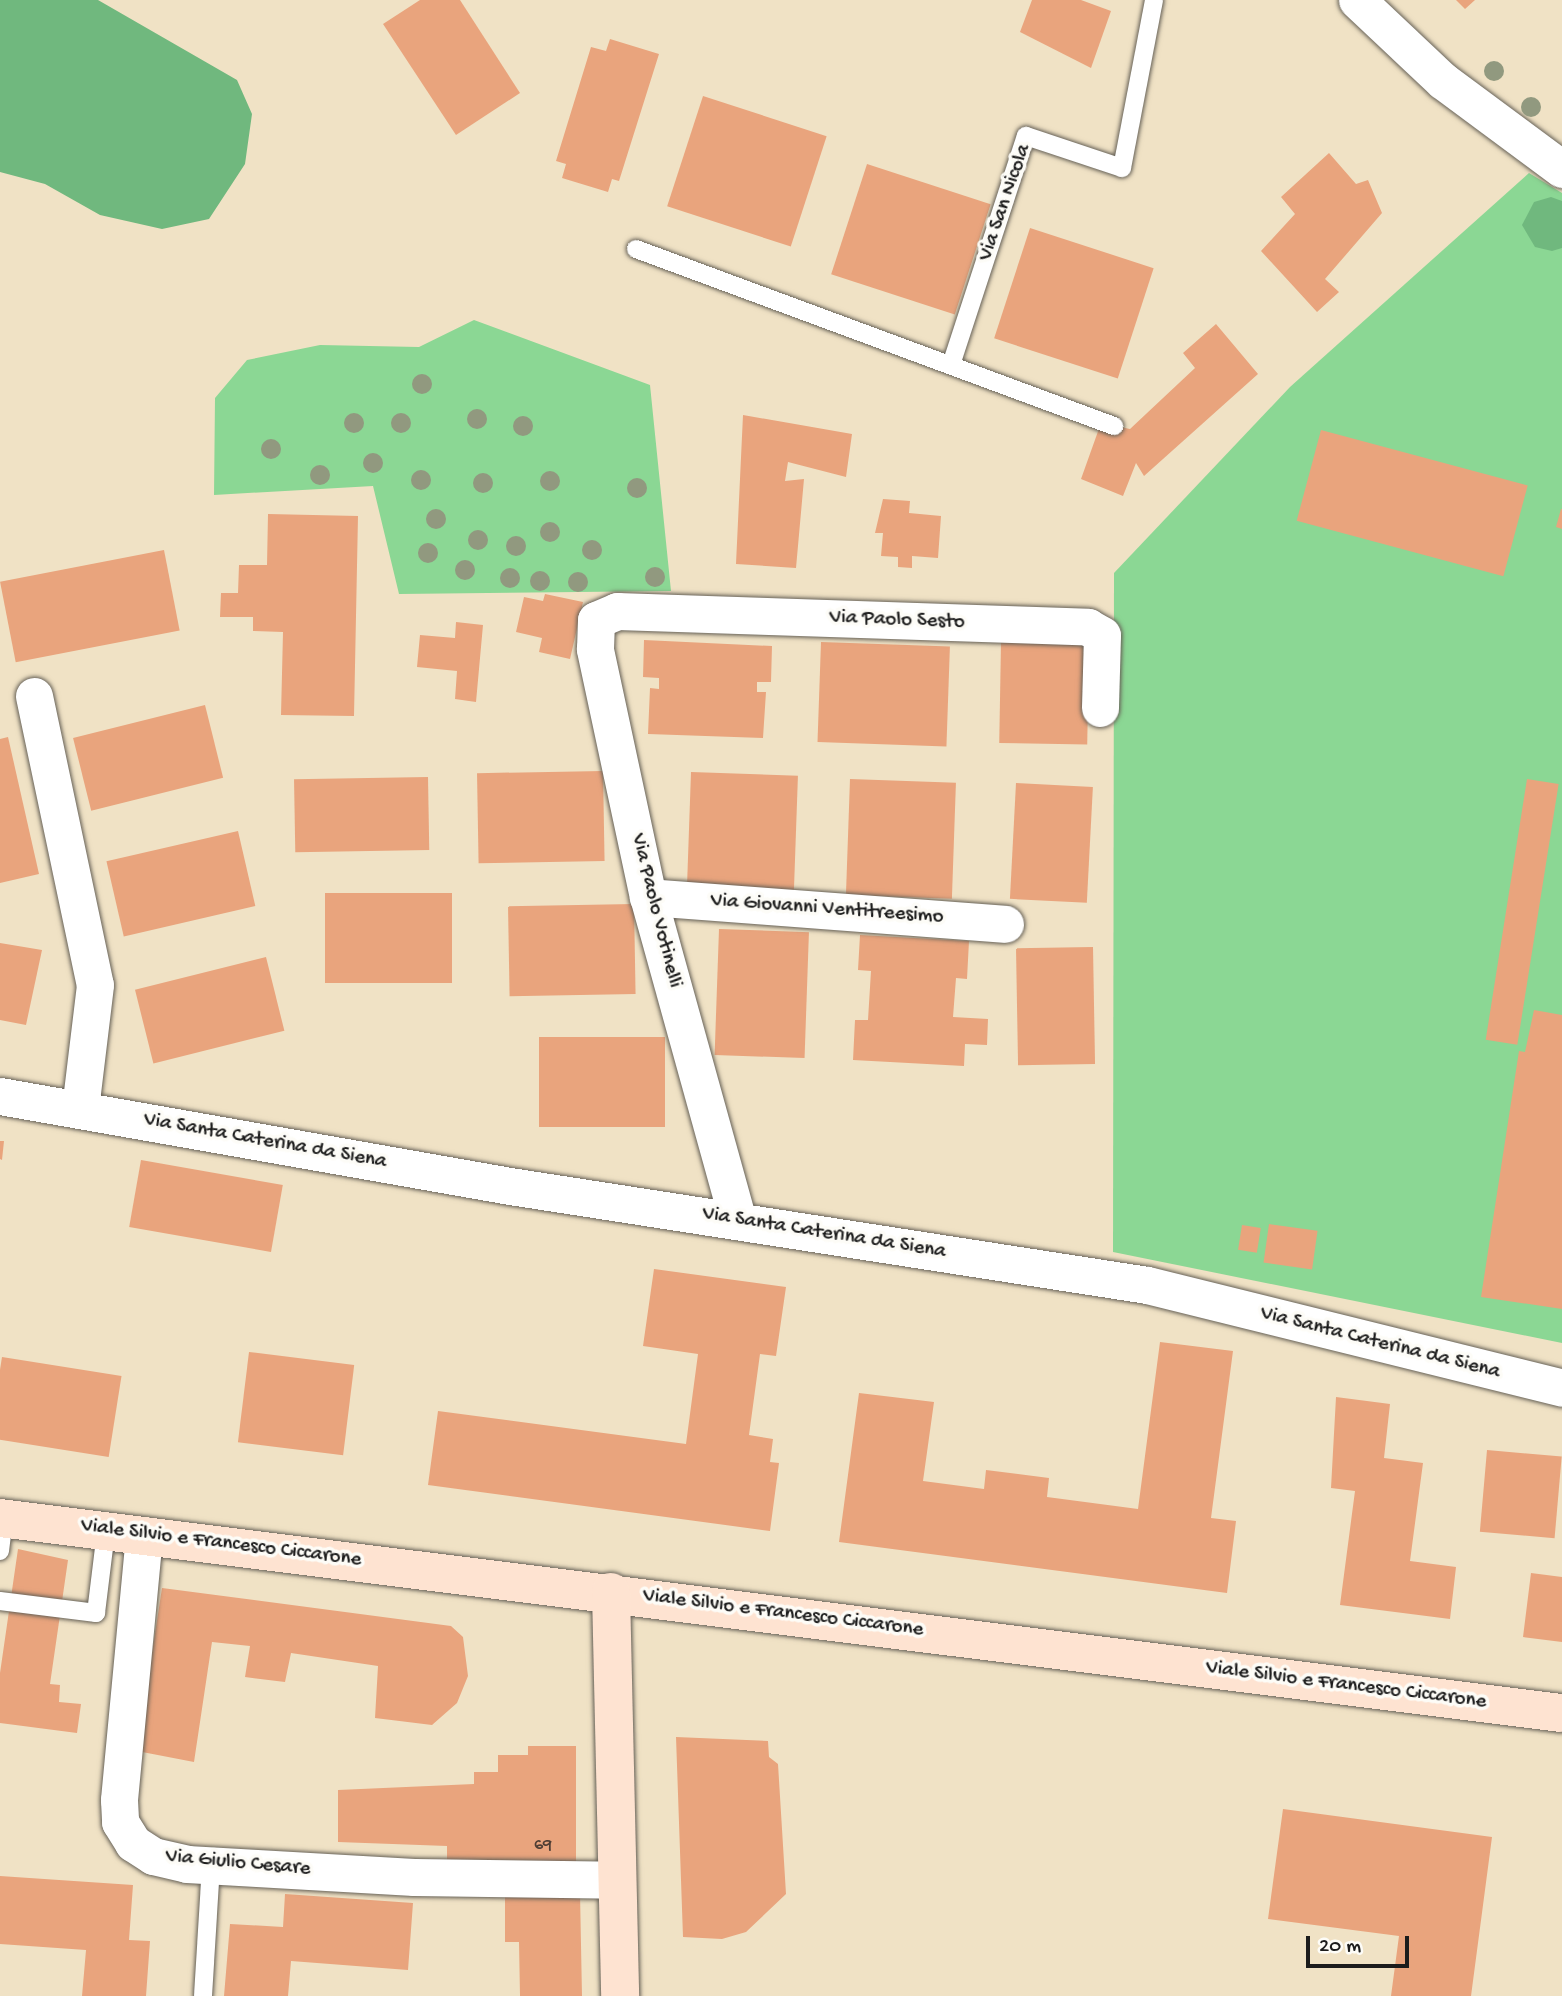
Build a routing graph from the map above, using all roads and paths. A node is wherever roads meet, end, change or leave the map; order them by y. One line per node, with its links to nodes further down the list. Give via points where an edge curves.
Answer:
1 (1154, 0): 5 (lane, Via San Nicola, via 1122,168 1026,136)
2 (1357, 0): 3 (street, via 1443,81)
3 (1562, 169)
4 (636, 249): 5 (lane)
5 (951, 365): 6 (lane)
6 (1114, 426)
7 (617, 611): 9 (street, Via Paolo Sesto, via 1088,627 1102,635); 10 (street, Via Paolo Votinelli, via 596,620 594,642)
8 (34, 696): 13 (street, via 95,985)
9 (1100, 708)
10 (648, 897): 11 (street, Via Giovanni Ventitreesimo); 14 (street, Via Paolo Votinelli)
11 (1005, 924)
12 (0, 1096): 13 (street, Via Santa Caterina da Siena)
13 (80, 1109): 14 (street, Via Santa Caterina da Siena)
14 (738, 1221): 15 (street, Via Santa Caterina da Siena, via 1147,1285)
15 (1562, 1388)
16 (1, 1526): 17 (street, Viale Silvio e Francesco Ciccarone)
17 (106, 1531): 18 (street, Viale Silvio e Francesco Ciccarone); 20 (lane, via 96,1613)
18 (144, 1535): 19 (street, Viale Silvio e Francesco Ciccarone); 22 (street, Via Giulio Cesare, via 120,1822 153,1856)
19 (611, 1592): 21 (street, Viale Silvio e Francesco Ciccarone); 23 (street)
20 (0, 1601)
21 (1562, 1713)
22 (211, 1865): 23 (street, Via Giulio Cesare); 24 (lane)
23 (617, 1880): 25 (street)
24 (203, 1996)
25 (620, 1996)

